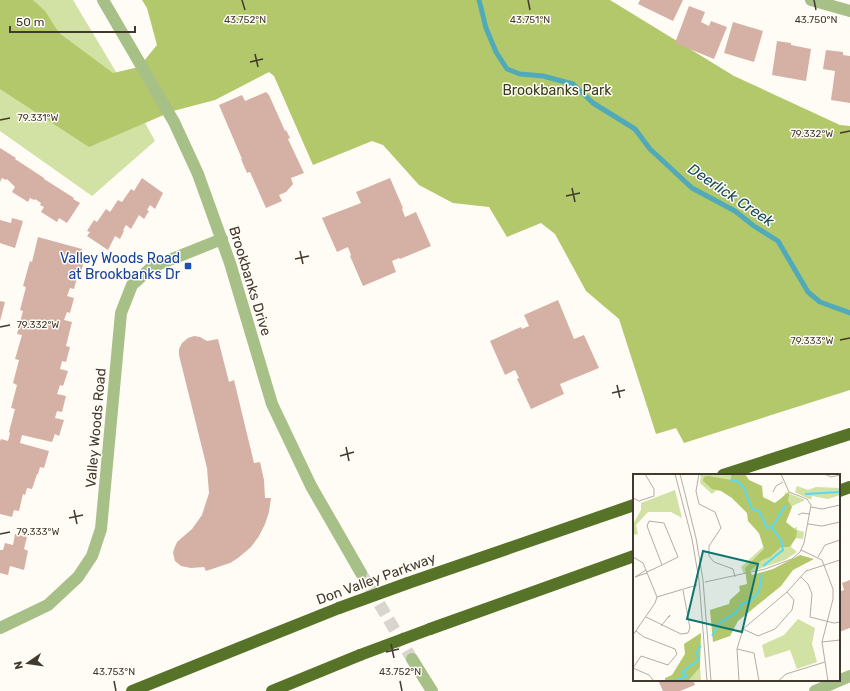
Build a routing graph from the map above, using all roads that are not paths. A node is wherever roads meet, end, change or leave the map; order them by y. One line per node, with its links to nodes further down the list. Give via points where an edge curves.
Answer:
1 (102, 0): 4 (street, Brookbanks Drive, via 174,122 198,174)
2 (811, 0): 3 (street)
3 (850, 10)
4 (222, 239): 11 (street, Brookbanks Drive, via 272,404 310,486); 12 (street, Valley Woods Road, via 152,267 132,285 121,313 101,529 92,556 78,577 48,605)
5 (850, 434): 6 (highway)
6 (726, 474)
7 (850, 487): 8 (highway)
8 (840, 491)
9 (633, 505): 17 (highway, Don Valley Parkway, bridge, via 339,608)
10 (633, 556): 18 (highway, bridge, via 360,655)
11 (361, 573)
12 (0, 628)
13 (412, 660): 19 (street)
14 (850, 676): 15 (street)
15 (840, 680)
16 (838, 681): 20 (street)
17 (132, 691)
18 (272, 691)
19 (432, 691)
20 (815, 691)

